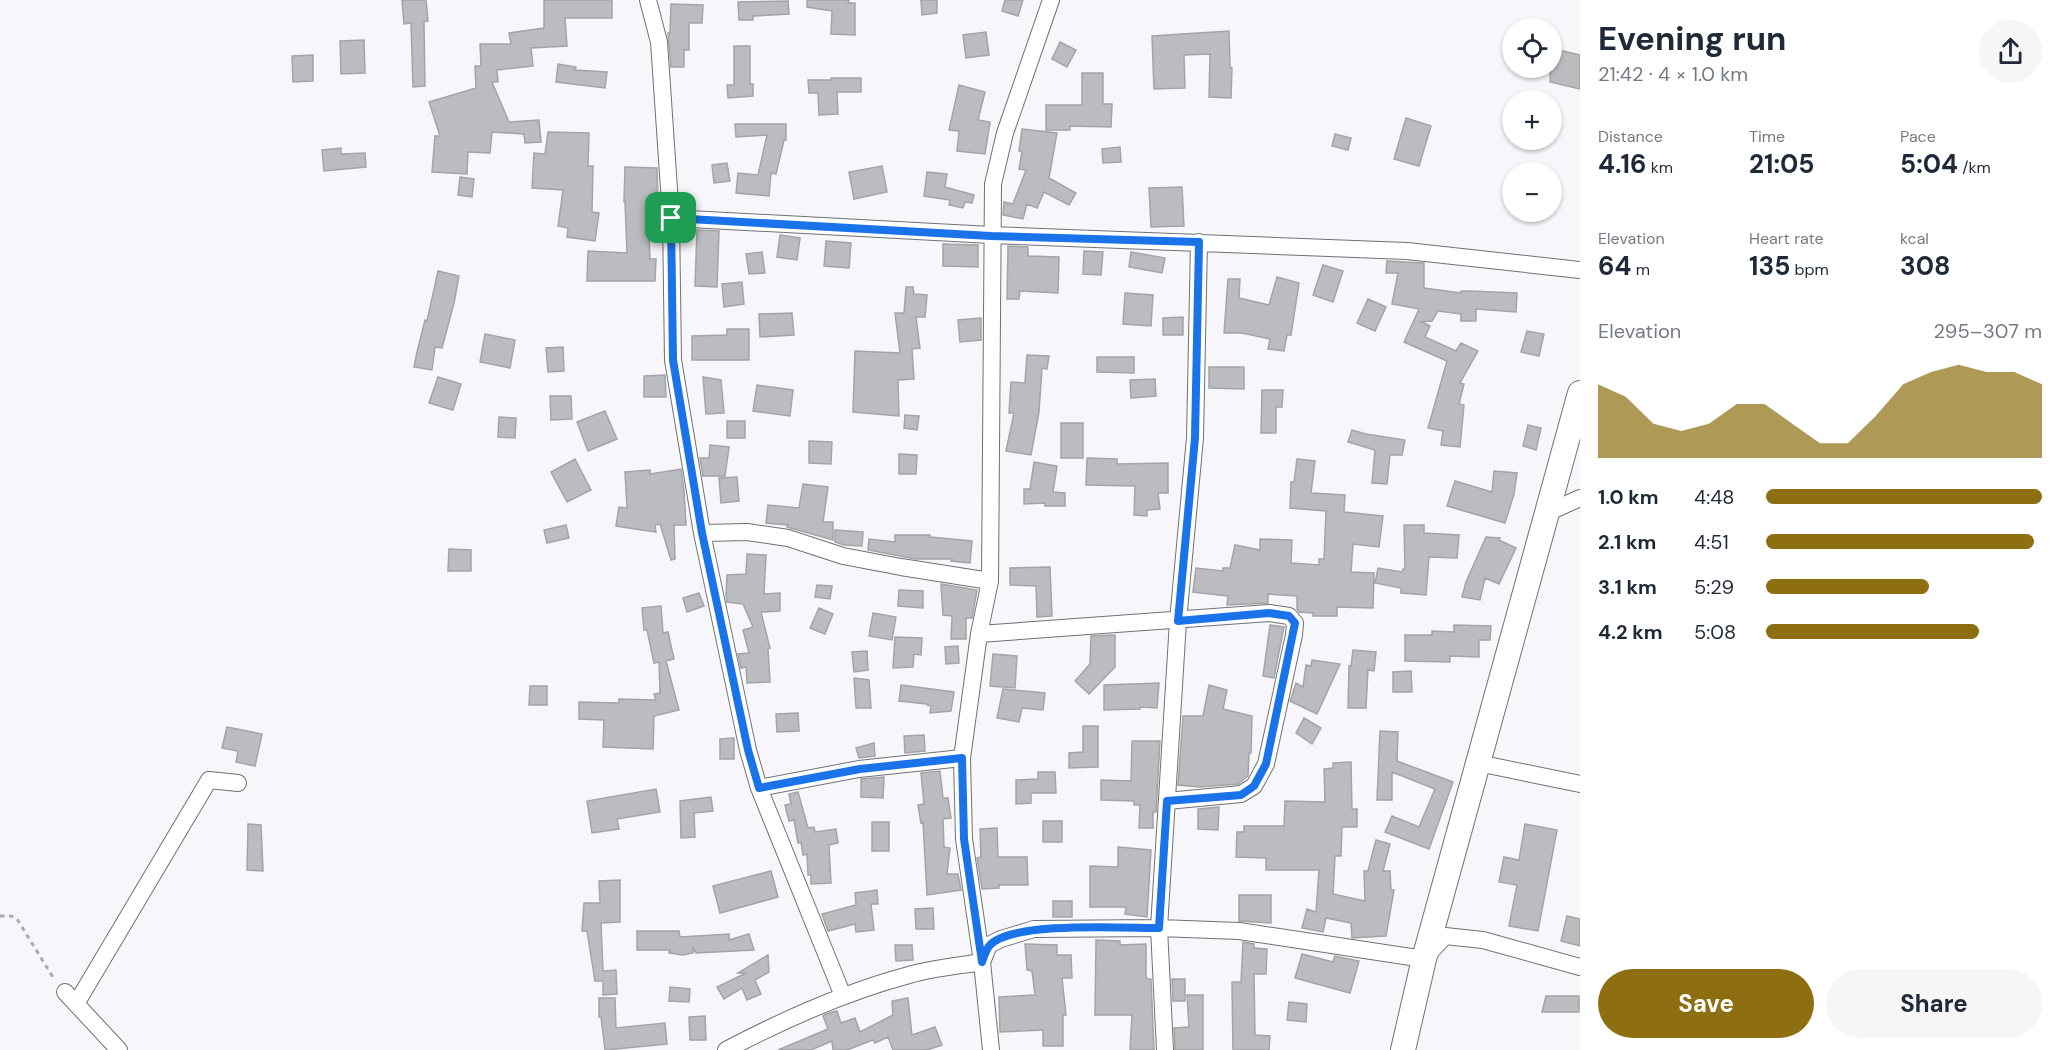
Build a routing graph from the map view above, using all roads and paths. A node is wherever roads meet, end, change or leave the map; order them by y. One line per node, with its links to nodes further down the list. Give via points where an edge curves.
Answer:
1 (648, 0): 3 (street, via 658,42)
2 (1051, 0): 4 (street, via 1005,134 993,184)
3 (671, 218): 4 (street); 10 (street, via 673,360)
4 (991, 236): 5 (street); 11 (street)
5 (1199, 242): 6 (street, via 1407,251); 12 (street, via 1195,438)
6 (1580, 270)
7 (1580, 393): 9 (street)
8 (1580, 498): 9 (street)
9 (1547, 513): 15 (street)
10 (702, 533): 11 (street, via 747,532 788,538 843,556); 18 (street)
11 (990, 581): 13 (street)
12 (1178, 621): 13 (street); 19 (street); 19 (street, via 1269,613 1289,616 1295,623 1266,764 1254,786 1241,795)
13 (980, 634): 14 (street)
14 (962, 758): 18 (street, via 860,769); 23 (street, via 964,839)
15 (1478, 763): 17 (street); 22 (street)
16 (238, 783): 26 (street, via 209,780)
17 (1580, 784)
18 (759, 788): 25 (street)
19 (1167, 801): 21 (street)
20 (0, 916): 26 (path, via 17,919)
21 (1159, 928): 22 (street, via 1239,931); 23 (street, via 1034,929 989,945); 30 (street)
22 (1424, 959): 24 (street, via 1445,936 1483,940); 31 (street)
23 (982, 962): 25 (street, via 911,974); 29 (street)
24 (1580, 967)
25 (843, 996): 28 (street)
26 (70, 998): 27 (street)
27 (119, 1050)
28 (726, 1050)
29 (991, 1050)
30 (1165, 1050)
31 (1403, 1050)

